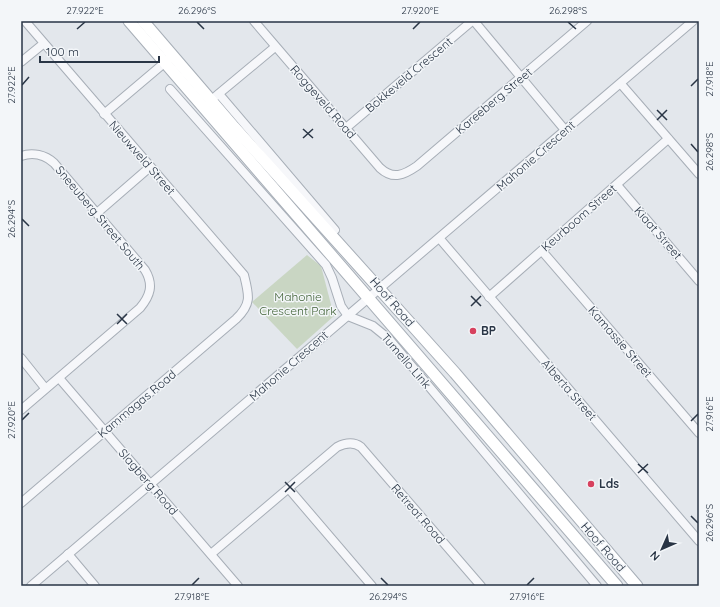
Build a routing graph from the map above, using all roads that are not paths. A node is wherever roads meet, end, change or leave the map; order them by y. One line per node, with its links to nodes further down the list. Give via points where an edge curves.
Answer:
1 (24, 21): 8 (street, Nieuwveld Street)
2 (129, 21): 10 (main road, Hoof Road)
3 (143, 21): 10 (main road, Hoof Road)
4 (254, 21): 9 (street, Roggeveld Road)
5 (473, 21): 12 (street); 17 (street, Bokkeveld Crescent)
6 (587, 21): 12 (street, Kareeberg Street)
7 (693, 21): 13 (street, Mahonie Crescent)
8 (43, 44): 11 (street); 16 (street, Nieuwveld Street)
9 (275, 47): 15 (street); 17 (street, Roggeveld Road)
10 (168, 59): 15 (main road, Hoof Road); 16 (street)
11 (21, 62)
12 (521, 78): 18 (street); 23 (street, Kareeberg Street, via 417,166)
13 (621, 84): 18 (street, Mahonie Crescent); 19 (street)
14 (170, 89): 34 (street, via 326,264 341,306)
15 (211, 100): 26 (street); 30 (main road, Hoof Road); 32 (main road, Hoof Road)
16 (104, 114): 21 (street, Nieuwveld Street)
17 (346, 128): 23 (street, Roggeveld Road, via 380,168 389,175)
18 (565, 130): 27 (street, Mahonie Crescent)
19 (668, 140): 22 (street); 24 (street, Keurboom Street)
20 (21, 156): 25 (street, Sneeuberg Street South, via 33,154 46,157)
21 (150, 168): 25 (street); 33 (street, Nieuwveld Street, via 244,275)
22 (699, 174)
23 (397, 176)
24 (617, 185): 28 (street, Keurboom Street); 29 (street, Kiaat Street)
25 (97, 213): 36 (street, Sneeuberg Street South, via 145,270 150,284 149,294 140,308)
26 (335, 230)
27 (440, 239): 30 (street, Mahonie Crescent); 31 (street, Alberta Street)
28 (542, 251): 31 (street, Keurboom Street); 40 (street, Kamassie Street)
29 (699, 281)
30 (380, 289): 32 (street, Mahonie Crescent); 54 (main road, Hoof Road)
31 (489, 297): 44 (street, Alberta Street)
32 (370, 298): 34 (street, Mahonie Crescent); 53 (main road, Hoof Road)
33 (248, 300): 39 (street, Kammagas Road, via 246,308 236,319)
34 (348, 316): 41 (street, Mahonie Crescent); 52 (street, Tumello Link, via 373,326 389,339)
35 (21, 358): 37 (street)
36 (59, 378): 37 (street); 39 (street, Slagberg Road)
37 (46, 388): 38 (street)
38 (21, 410)
39 (105, 431): 41 (street, Slagberg Road); 43 (street, Kammagas Road)
40 (699, 433)
41 (151, 485): 45 (street, Mahonie Crescent); 46 (street, Slagberg Road)
42 (289, 489): 46 (street); 50 (street); 51 (street, Retreat Road, via 337,447 345,444 361,447)
43 (21, 503)
44 (699, 541)
45 (68, 554): 47 (street, Mahonie Crescent); 48 (street)
46 (211, 554): 49 (street, Slagberg Road)
47 (31, 586)
48 (94, 586)
49 (238, 586)
50 (372, 586)
51 (481, 586)
52 (597, 586)
53 (616, 586)
54 (637, 586)

